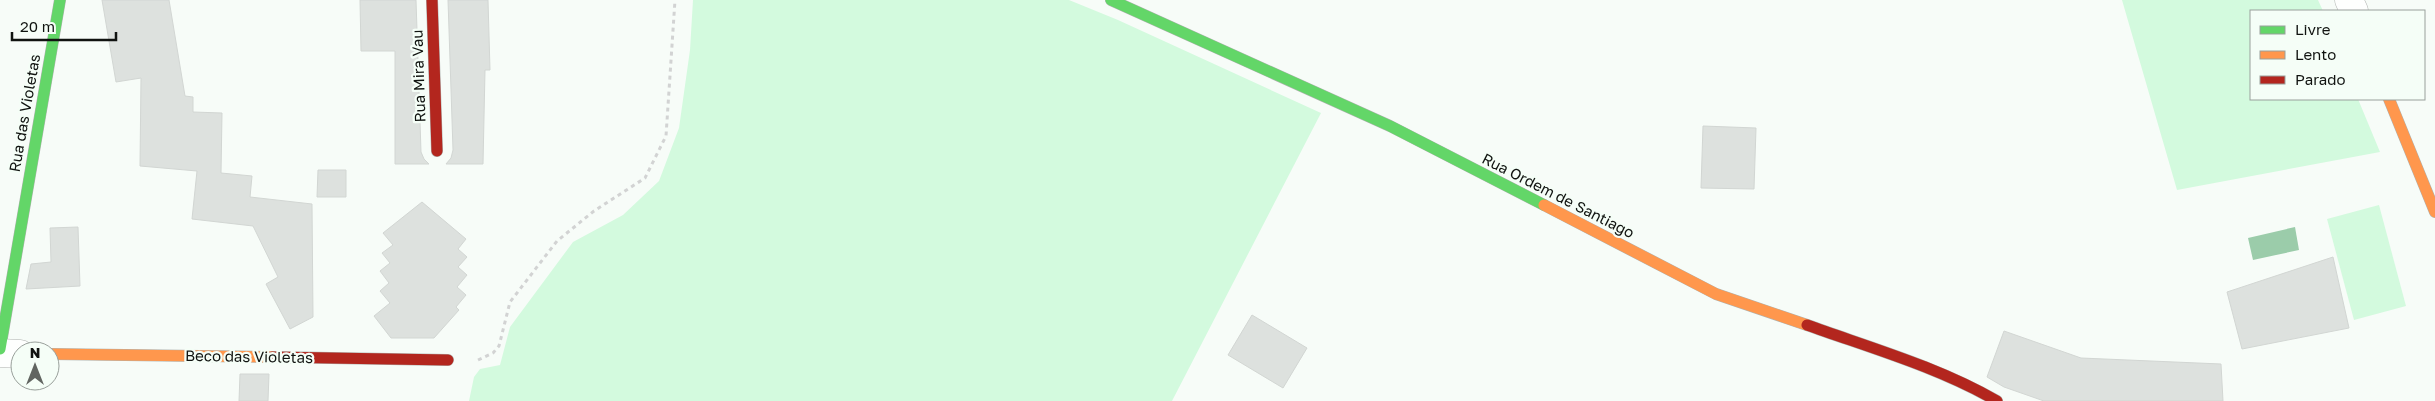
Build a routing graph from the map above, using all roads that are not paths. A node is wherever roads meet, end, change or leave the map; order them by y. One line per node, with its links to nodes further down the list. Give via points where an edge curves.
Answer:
1 (60, 0): 7 (street, Rua das Violetas)
2 (432, 0): 5 (street, Rua Mira Vau)
3 (1111, 0): 10 (street, Rua Ordem de Santiago, via 1390,126 1716,294 1921,365 1976,388)
4 (2389, 100): 6 (street)
5 (437, 151)
6 (2435, 212)
7 (0, 349)
8 (60, 354): 9 (street, Beco das Violetas)
9 (448, 360)
10 (1997, 401)

